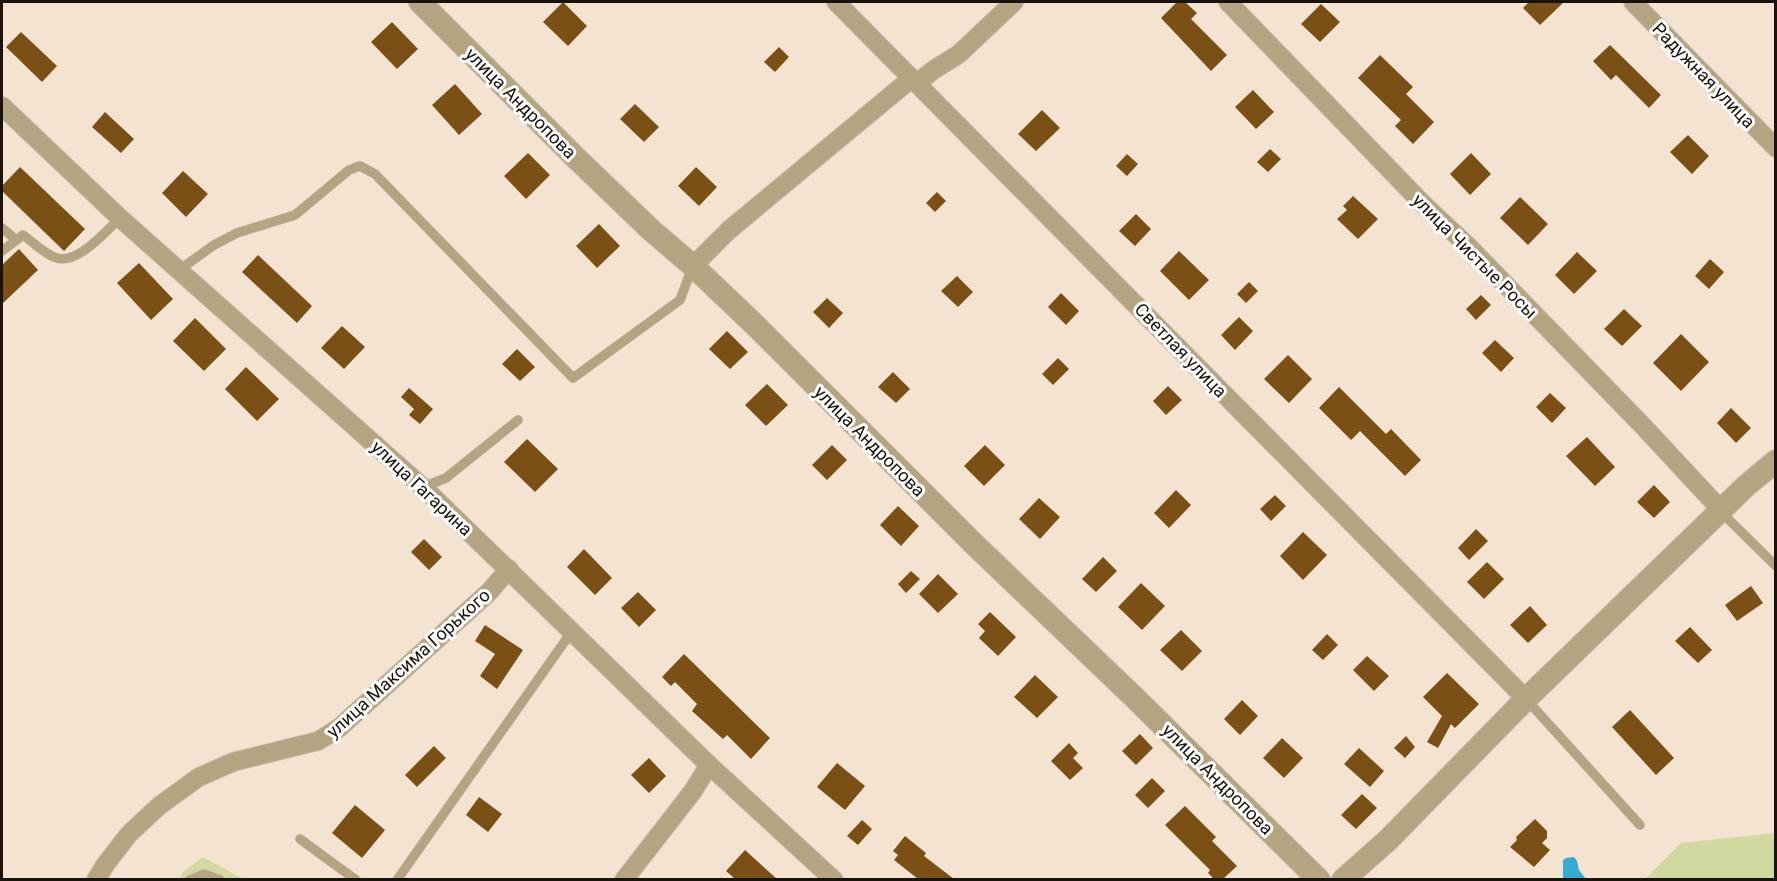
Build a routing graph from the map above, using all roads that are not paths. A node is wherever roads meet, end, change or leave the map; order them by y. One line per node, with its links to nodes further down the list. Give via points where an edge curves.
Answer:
1 (420, 2): 13 (street, улица Андропова, via 617,198)
2 (836, 2): 6 (street, Светлая улица)
3 (1014, 2): 6 (street, via 959,54)
4 (1228, 2): 18 (street, улица Чистые Росы, via 1643,426)
5 (1633, 2): 8 (street, Радужная улица)
6 (915, 80): 13 (street, via 729,230); 22 (street, Светлая улица)
7 (2, 106): 9 (street, улица Гагарина)
8 (1776, 148)
9 (120, 218): 11 (lane, via 70,260 56,258 23,235); 14 (street, улица Гагарина)
10 (2, 228): 11 (lane)
11 (16, 240): 12 (lane)
12 (2, 251)
13 (693, 266): 14 (lane, via 680,300 573,378 375,174 360,166 349,170 295,215 237,233); 33 (street, улица Андропова)
14 (179, 270): 17 (street, улица Гагарина)
15 (518, 420): 17 (lane, via 446,478)
16 (1776, 461): 18 (street)
17 (423, 487): 20 (street, улица Гагарина)
18 (1721, 512): 19 (lane); 22 (street)
19 (1776, 566)
20 (509, 569): 21 (street, улица Гагарина); 26 (street, улица Максима Горького, via 489,592 339,728 318,741 233,762 199,777 129,834)
21 (572, 631): 23 (street, улица Гагарина); 30 (lane)
22 (1526, 699): 24 (lane); 34 (street, via 1388,840)
23 (709, 765): 31 (street); 32 (street, улица Гагарина)
24 (1640, 825)
25 (300, 839): 29 (lane)
26 (96, 879)
27 (190, 879): 28 (lane, via 204,874)
28 (220, 879)
29 (356, 879)
30 (397, 879)
31 (624, 879)
32 (834, 879)
33 (1319, 879)
34 (1343, 879)

